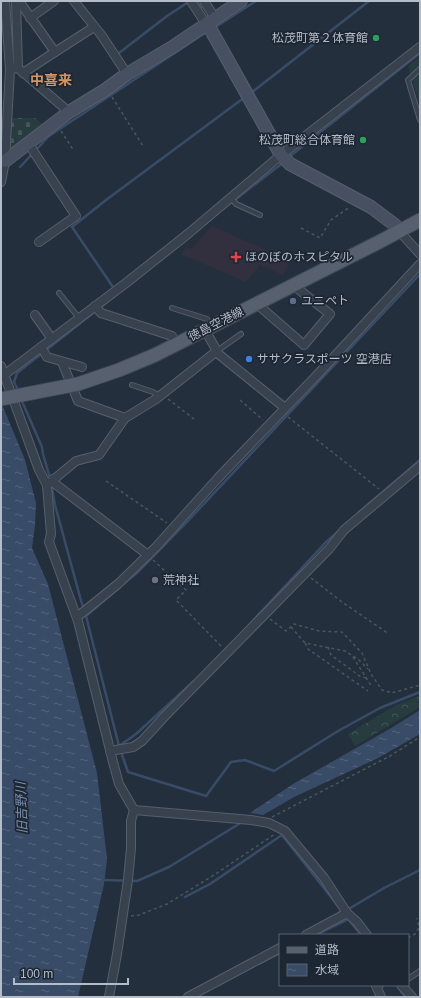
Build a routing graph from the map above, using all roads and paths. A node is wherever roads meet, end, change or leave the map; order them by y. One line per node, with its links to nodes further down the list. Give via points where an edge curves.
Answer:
1 (5, 1): 9 (street)
2 (16, 1): 16 (street)
3 (21, 1): 10 (street)
4 (54, 1): 10 (street)
5 (74, 1): 12 (street)
6 (191, 1): 11 (street)
7 (204, 1): 11 (street)
8 (241, 1): 11 (street)
9 (3, 12): 16 (street)
10 (30, 18): 14 (street)
11 (209, 22): 17 (street); 25 (street)
12 (94, 26): 14 (street); 17 (street)
13 (420, 47): 25 (street)
14 (55, 52): 16 (street)
15 (420, 69): 20 (lane, via 408,80)
16 (17, 70): 19 (street); 26 (street)
17 (127, 74): 19 (street)
18 (114, 98): 23 (path)
19 (69, 112): 22 (street)
20 (420, 120)
21 (61, 132): 24 (path)
22 (28, 143): 26 (street); 34 (street, via 76,216)
23 (143, 146)
24 (74, 151)
25 (280, 155): 28 (street, via 290,164); 29 (street)
26 (5, 161): 27 (street)
27 (1, 182)
28 (360, 200): 32 (path, via 331,220 320,238); 33 (street, via 395,225)
29 (233, 201): 30 (lane); 40 (street)
30 (260, 215)
31 (420, 220): 33 (main road, 徳島空港線)
32 (301, 228)
33 (400, 232): 35 (street); 37 (main road, 徳島空港線)
34 (39, 242)
35 (420, 254)
36 (420, 264): 58 (street)
37 (293, 285): 39 (main road, 徳島空港線); 39 (street, via 330,314 304,345)
38 (59, 292): 43 (lane)
39 (257, 304): 44 (main road, 徳島空港線)
40 (95, 306): 43 (street); 46 (street, via 101,313)
41 (172, 308): 44 (lane, via 207,319)
42 (36, 315): 47 (street)
43 (79, 318): 47 (street)
44 (208, 328): 49 (street); 56 (main road, 徳島空港線, bridge, via 119,370 78,384)
45 (241, 334): 49 (lane)
46 (172, 336)
47 (52, 339): 48 (street)
48 (43, 350): 50 (street, via 48,357); 53 (street)
49 (217, 351): 55 (street); 58 (street)
50 (62, 362): 52 (street); 59 (street, via 78,402)
51 (1, 366): 53 (street)
52 (82, 367)
53 (4, 375): 64 (street, via 39,470)
54 (132, 384): 55 (lane)
55 (158, 394): 59 (street); 60 (path)
56 (1, 399)
57 (240, 400): 61 (path)
58 (283, 410): 61 (street); 65 (path)
59 (125, 418): 64 (street, via 100,455 76,461)
60 (194, 418)
61 (269, 425): 66 (street)
62 (420, 466): 65 (street)
63 (106, 481): 66 (path)
64 (50, 482): 67 (street); 70 (street, via 49,542)
65 (385, 494): 68 (street, via 344,530)
66 (173, 528): 67 (street)
67 (150, 558): 70 (street); 75 (path, via 186,590 176,600)
68 (305, 573): 69 (street); 72 (path)
69 (264, 615): 71 (path, via 286,631); 75 (street)
70 (76, 617): 83 (street)
71 (291, 627): 73 (path); 77 (path, via 294,624 319,631 342,632 362,653)
72 (389, 634)
73 (305, 643): 74 (path); 81 (path, via 308,649)
74 (328, 647): 76 (path); 78 (path, via 331,655 361,677)
75 (227, 652): 83 (street, via 142,741 133,747)
76 (352, 655): 77 (path); 78 (path)
77 (370, 671): 79 (path, via 382,690 392,693)
78 (367, 678): 80 (path)
79 (420, 686)
80 (372, 687)
81 (368, 691)
82 (419, 737): 85 (path, via 390,756)
83 (110, 751): 84 (street, via 120,784)
84 (134, 810): 85 (street); 88 (street)
85 (262, 822): 86 (street)
86 (281, 829): 87 (street, via 324,878); 88 (path, via 167,904 139,915)
87 (347, 913): 90 (street); 91 (street)
88 (123, 917): 99 (street)
89 (417, 918): 92 (path, via 419,928)
90 (308, 934)
91 (366, 934)
92 (409, 937)
93 (279, 949): 100 (street)
94 (420, 971): 95 (lane)
95 (409, 978)
96 (376, 986): 101 (street)
97 (402, 986): 98 (street)
98 (409, 996)
99 (109, 997)
100 (188, 997)
101 (381, 997)

